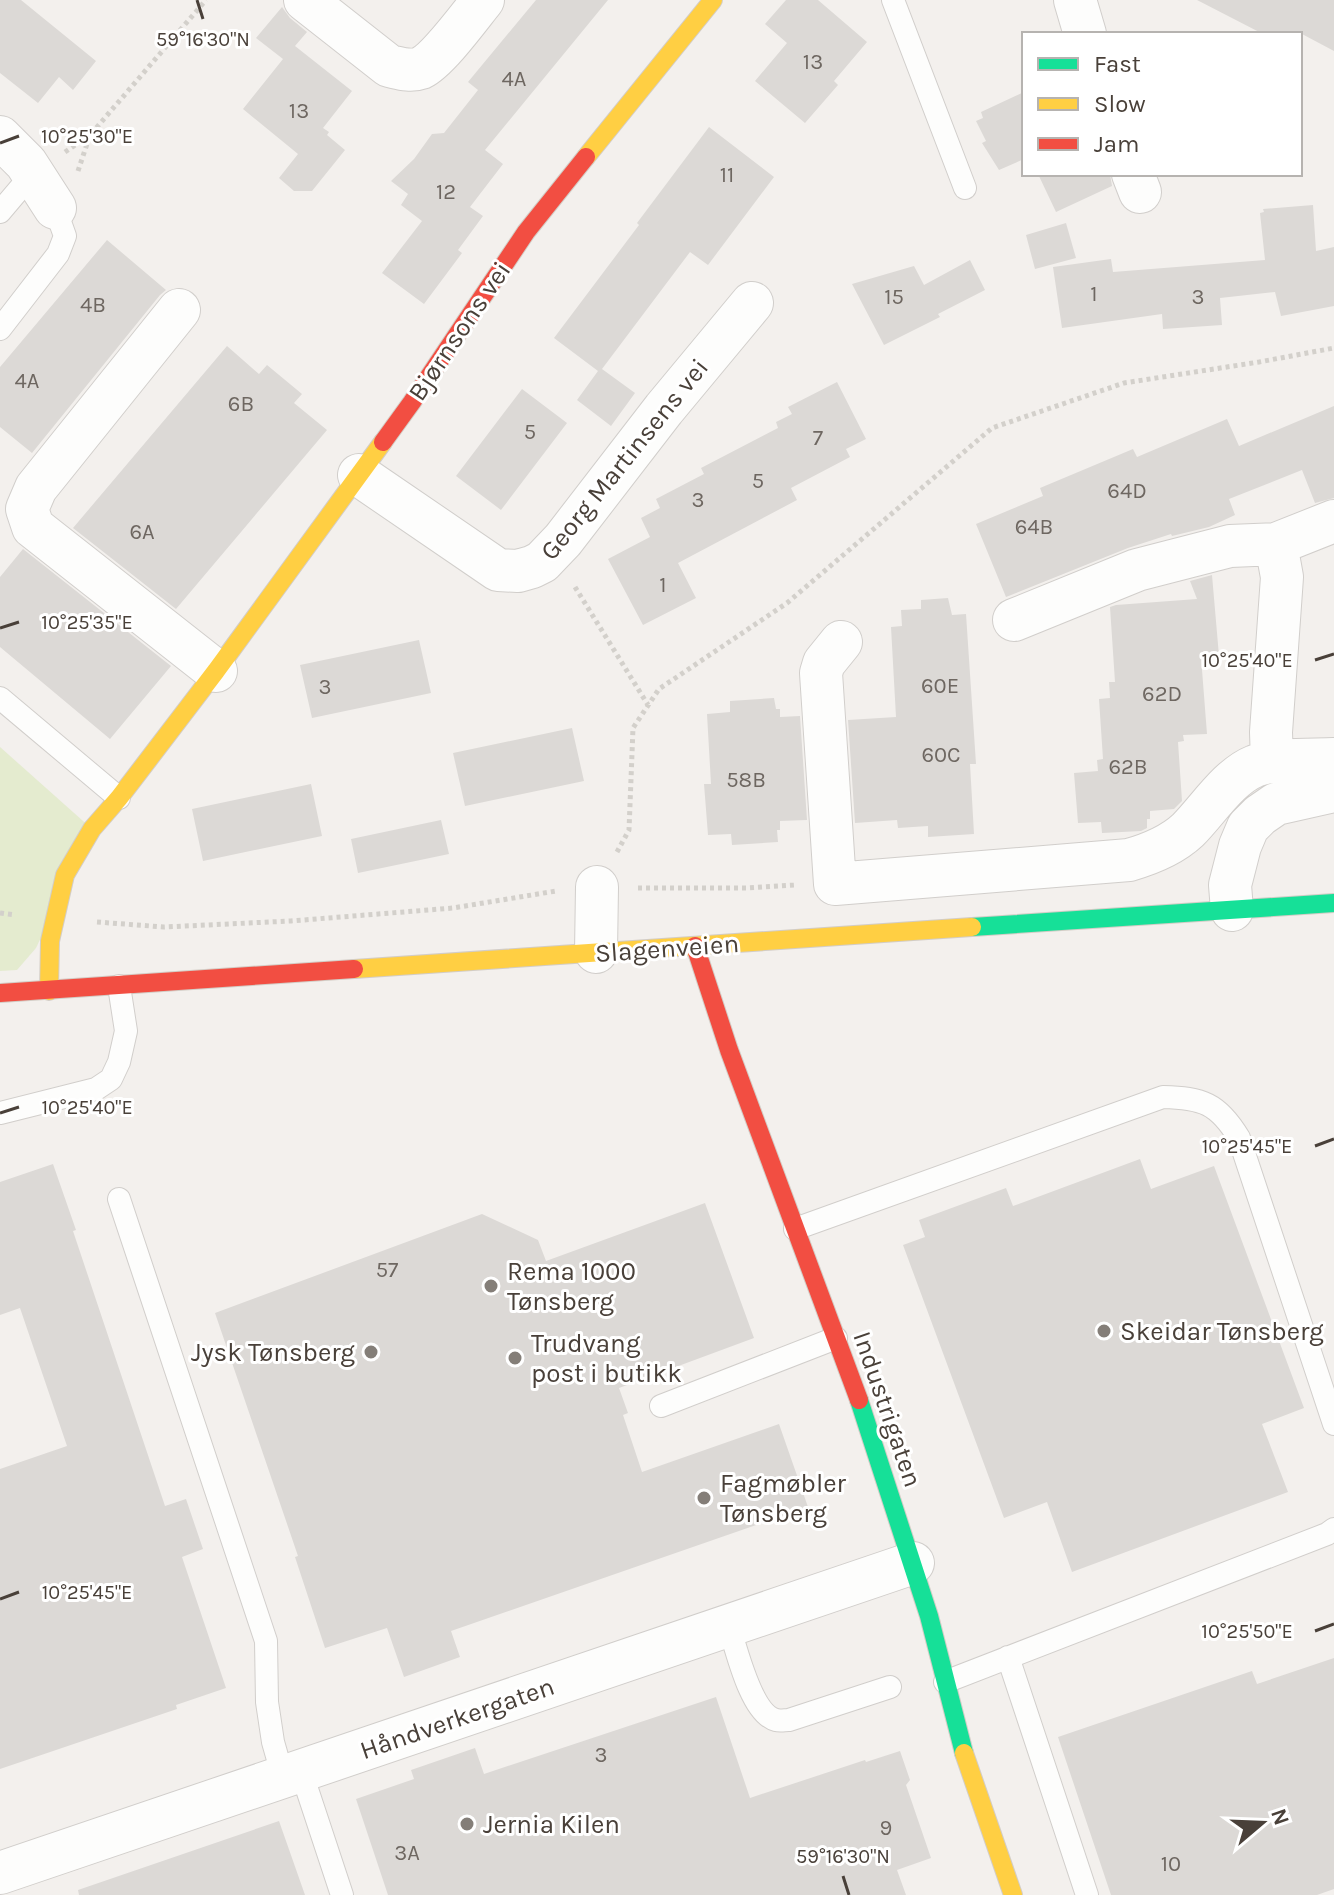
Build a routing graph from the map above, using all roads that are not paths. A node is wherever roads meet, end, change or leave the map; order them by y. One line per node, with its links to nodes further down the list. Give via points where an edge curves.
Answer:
1 (305, 0): 2 (street, via 389,66 405,70 421,68 436,56)
2 (483, 0)
3 (713, 0): 14 (street, Bjørnsons vei, via 526,232)
4 (893, 0): 8 (lane)
5 (1075, 0): 6 (street)
6 (1084, 32)
7 (19, 158): 9 (street); 10 (lane)
8 (965, 188)
9 (55, 208): 13 (lane, via 65,236 58,254)
10 (0, 212)
11 (752, 303): 14 (street, Georg Martinsens vei, via 586,512 532,567 498,570)
12 (179, 310): 19 (street, via 36,488 27,509 33,527)
13 (0, 329)
14 (359, 475): 19 (street, Bjørnsons vei)
15 (1334, 521): 16 (street)
16 (1276, 544): 17 (street, via 1230,546 1137,570); 22 (street, via 1282,577)
17 (1014, 620)
18 (841, 642): 22 (street, via 821,673 835,884 1129,860 1186,832 1238,776)
19 (216, 671): 24 (street, Bjørnsons vei)
20 (0, 698): 24 (lane)
21 (1334, 759): 22 (street)
22 (1272, 762)
23 (1334, 791): 27 (street, via 1276,804 1248,827 1230,885)
24 (119, 798): 31 (street, Bjørnsons vei, via 92,829 65,875 50,941)
25 (597, 887): 29 (street)
26 (1334, 903): 27 (street, Slagenveien)
27 (1232, 910): 28 (street, Slagenveien)
28 (695, 946): 29 (street, Slagenveien); 35 (street, Industrigaten)
29 (596, 952): 30 (street, Slagenveien)
30 (119, 986): 31 (street, Slagenveien); 33 (lane, via 126,1031 111,1079 96,1089)
31 (49, 991): 32 (street, Slagenveien)
32 (0, 993)
33 (0, 1113)
34 (119, 1199): 45 (lane, via 266,1641 273,1742)
35 (795, 1229): 36 (street, Industrigaten); 38 (lane, via 1163,1097 1193,1098 1214,1107 1239,1138)
36 (836, 1338): 37 (lane); 40 (street, Industrigaten)
37 (661, 1406)
38 (1334, 1424)
39 (1334, 1529): 42 (lane)
40 (913, 1563): 41 (street, Håndverkergaten); 43 (street, Industrigaten)
41 (729, 1626): 44 (lane, via 751,1692 774,1720 789,1720); 45 (street, Håndverkergaten)
42 (1008, 1657): 43 (lane); 49 (lane)
43 (945, 1682): 48 (street, Industrigaten)
44 (890, 1687)
45 (292, 1774): 46 (street, Håndverkergaten); 47 (lane)
46 (0, 1873)
47 (342, 1895)
48 (1013, 1895)
49 (1087, 1895)

